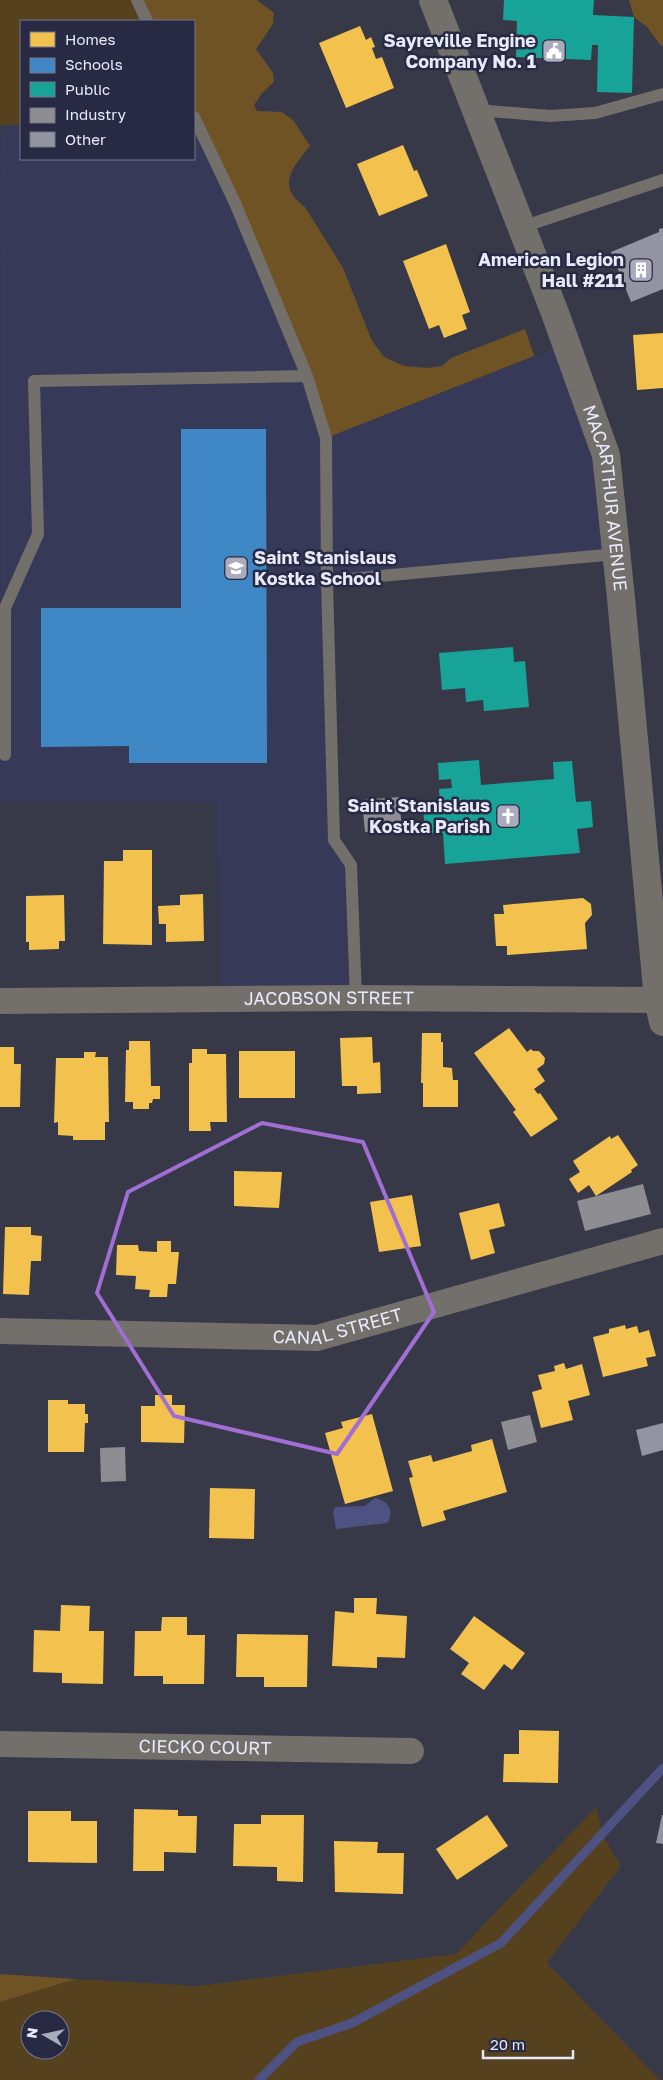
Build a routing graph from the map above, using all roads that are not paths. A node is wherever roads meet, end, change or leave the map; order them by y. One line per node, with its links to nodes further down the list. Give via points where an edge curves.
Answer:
1 (137, 0): 3 (lane)
2 (433, 0): 5 (street, MACARTHUR AVENUE)
3 (147, 20)
4 (663, 94): 5 (lane, via 595,113 550,116)
5 (476, 110): 8 (street, MACARTHUR AVENUE)
6 (195, 119): 9 (lane, via 235,203)
7 (663, 180): 8 (lane)
8 (522, 226): 10 (street, MACARTHUR AVENUE, via 606,455)
9 (307, 376): 11 (lane, via 326,438); 12 (lane, via 34,381 38,534 5,608)
10 (616, 554): 11 (lane); 15 (street, MACARTHUR AVENUE)
11 (327, 581): 13 (lane, via 334,840 352,865)
12 (5, 755)
13 (356, 998): 14 (street, JACOBSON STREET); 15 (street, JACOBSON STREET)
14 (0, 1001)
15 (660, 1011)
16 (663, 1241): 17 (street, CANAL STREET, via 317,1338)
17 (0, 1331)
18 (0, 1744): 19 (street, CIECKO COURT)
19 (411, 1751)

